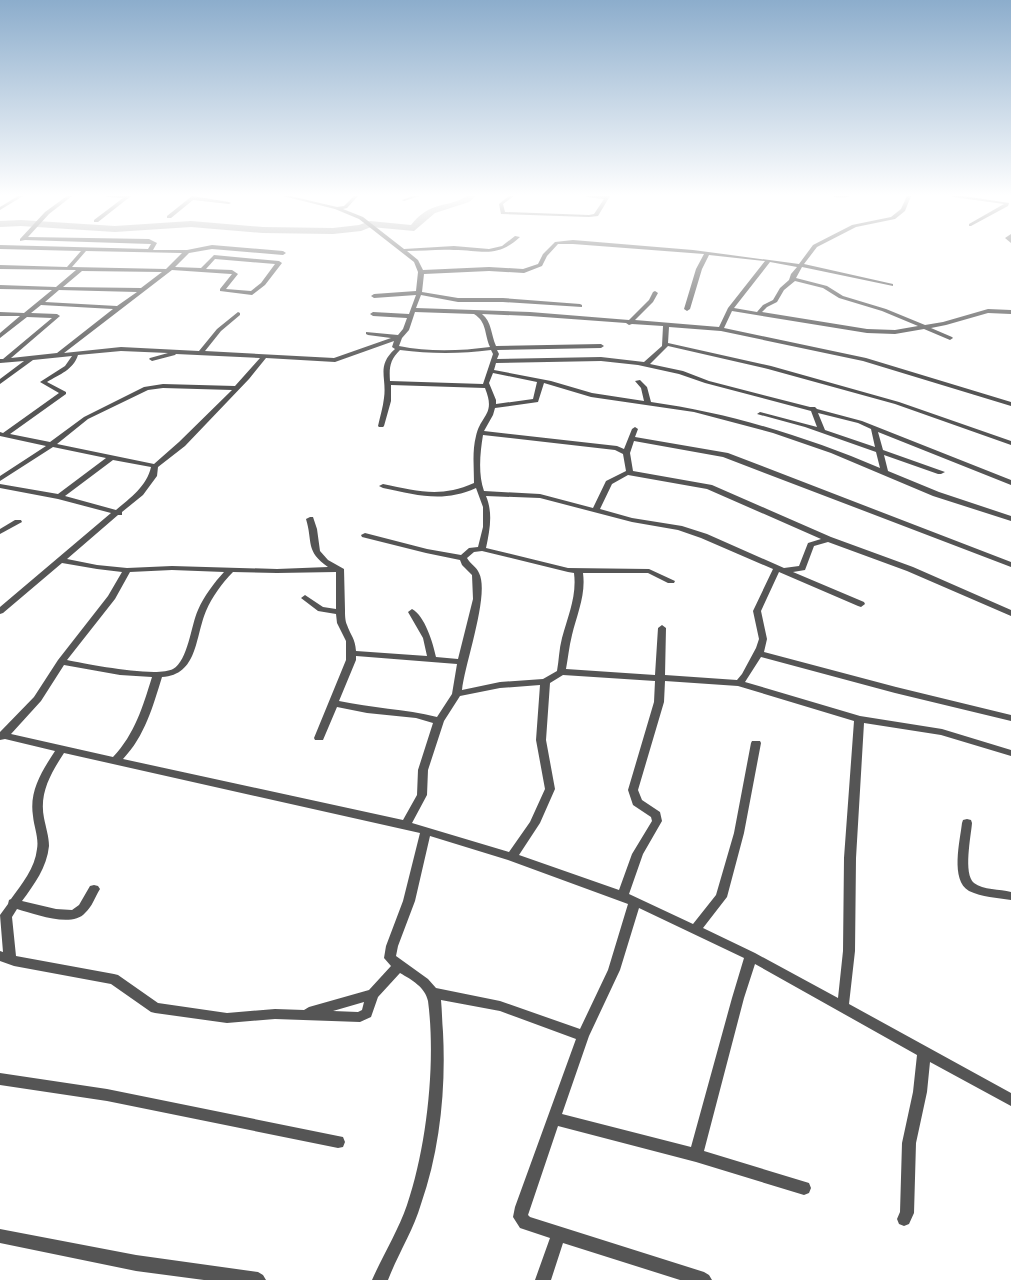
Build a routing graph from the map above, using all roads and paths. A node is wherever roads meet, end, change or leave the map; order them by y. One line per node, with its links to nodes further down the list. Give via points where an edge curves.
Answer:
1 (79, 256): 11 (street)
2 (182, 256): 13 (street)
3 (411, 256): 15 (street)
4 (546, 256): 15 (street, via 536,268 524,271)
5 (706, 256): 27 (street)
6 (728, 256): 8 (street)
7 (808, 256): 9 (street)
8 (768, 261): 9 (street); 28 (street)
9 (801, 265): 16 (street); 17 (street)
10 (0, 267): 11 (street)
11 (68, 269): 12 (street)
12 (81, 269): 13 (street); 19 (street)
13 (169, 269): 14 (street); 20 (street)
14 (200, 269): 14 (street, via 214,257 279,263 252,293 222,290 235,274)
15 (421, 273): 21 (street)
16 (794, 279): 35 (street); 39 (street, via 825,287 841,297)
17 (891, 285)
18 (0, 287): 19 (street)
19 (60, 288): 20 (street); 24 (street)
20 (142, 290): 26 (street)
21 (419, 293): 23 (street); 25 (street, via 458,300); 32 (street)
22 (655, 293): 37 (street)
23 (375, 296)
24 (39, 303): 26 (street); 31 (street)
25 (580, 306)
26 (119, 308): 51 (street)
27 (687, 309)
28 (730, 309): 35 (street); 40 (street)
29 (475, 312): 32 (street); 37 (street); 47 (street, via 483,317)
30 (1011, 312): 39 (street, via 988,311)
31 (28, 313): 33 (street); 42 (street); 57 (street, via 57,316)
32 (412, 313): 36 (street); 43 (street)
33 (0, 314)
34 (238, 314): 52 (street)
35 (758, 314): 39 (street, via 867,331 901,332)
36 (373, 315)
37 (629, 323): 38 (street)
38 (666, 325): 40 (street); 45 (street)
39 (922, 327): 44 (street)
40 (721, 329): 67 (street, via 864,359)
41 (368, 333): 43 (street)
42 (0, 336)
43 (399, 338): 48 (street, via 394,345); 54 (street, via 335,360)
44 (950, 338)
45 (666, 344): 58 (street); 78 (street, via 769,367 897,403)
46 (601, 346): 47 (street)
47 (495, 348): 48 (street, via 470,352); 56 (street)
48 (398, 349): 63 (street, via 389,356 385,369)
49 (76, 352): 50 (street); 51 (street); 76 (street, via 74,362 43,382 64,393)
50 (180, 352): 52 (street); 55 (street)
51 (58, 354): 53 (street)
52 (200, 354): 54 (street)
53 (33, 356): 57 (street); 62 (street)
54 (262, 358): 65 (street)
55 (152, 359)
56 (495, 361): 58 (street, via 602,359); 59 (street)
57 (1, 362)
58 (645, 365): 69 (street)
59 (490, 371): 60 (street); 64 (street)
60 (541, 381): 66 (street, via 577,392); 68 (street, via 536,401)
61 (638, 381): 66 (street, via 646,391)
62 (0, 382)
63 (387, 383): 64 (street); 71 (street)
64 (485, 387): 68 (street)
65 (237, 388): 79 (street, via 146,388 86,418); 83 (street)
66 (648, 403): 84 (street, via 694,410 775,432)
67 (1011, 404)
68 (493, 406): 75 (street)
69 (813, 408): 72 (street); 74 (street)
70 (760, 414): 74 (street)
71 (381, 426)
72 (874, 428): 80 (street); 88 (street)
73 (635, 429): 77 (street)
74 (822, 431): 80 (street)
75 (480, 433): 81 (street, via 617,448); 89 (street)
76 (2, 435): 79 (street)
77 (632, 439): 81 (street); 105 (street, via 725,456)
78 (1011, 443)
79 (50, 446): 82 (street); 87 (street)
80 (878, 450): 84 (street); 85 (street)
81 (626, 453): 101 (street, via 630,473 708,487)
82 (112, 457): 83 (street); 93 (street)
83 (155, 466): 95 (street, via 147,485)
84 (885, 472): 97 (street)
85 (941, 472)
86 (626, 473): 94 (street, via 609,483)
87 (0, 479)
88 (1011, 483)
89 (478, 484): 91 (street, via 453,495 437,496); 92 (street)
90 (0, 486): 93 (street)
91 (383, 486)
92 (481, 493): 94 (street, via 540,496); 102 (street, via 487,507)
93 (59, 497): 95 (street)
94 (596, 510): 106 (street, via 679,528)
95 (119, 513): 104 (street)
96 (310, 519): 107 (street, via 316,554)
97 (1011, 519)
98 (18, 522): 99 (street)
99 (0, 532)
100 (365, 535): 103 (street)
101 (828, 539): 106 (street, via 811,545 801,568); 117 (street)
102 (482, 549): 103 (street, via 472,550); 109 (street)
103 (464, 558): 123 (street, via 476,574 478,600)
104 (59, 560): 108 (street); 114 (street)
105 (1011, 565)
106 (777, 568): 113 (street); 120 (street, via 757,611 763,639)
107 (336, 569): 110 (street); 115 (street, via 341,573)
108 (127, 570): 110 (street); 122 (street, via 112,597)
109 (578, 570): 111 (street, via 639,570); 124 (street, via 580,589)
110 (230, 571): 125 (street, via 204,607 182,667)
111 (671, 581)
112 (305, 598): 115 (street, via 321,609)
113 (861, 604)
114 (0, 611)
115 (342, 612): 119 (street, via 341,623 351,641)
116 (412, 612): 121 (street, via 427,638)
117 (1011, 612)
118 (662, 628): 126 (street)
119 (351, 652): 121 (street); 130 (street)
120 (758, 652): 128 (street); 131 (street)
121 (432, 658): 123 (street)
122 (61, 662): 125 (street); 134 (street, via 38,699)
123 (462, 662): 129 (street)
124 (561, 672): 126 (street); 127 (street)
125 (159, 674): 139 (street, via 139,730 129,748)
126 (660, 677): 128 (street); 146 (street, via 658,702 633,790 637,802 656,815 657,821 638,854)
127 (544, 682): 129 (street, via 500,685); 143 (street, via 541,740 550,789 535,823)
128 (739, 683): 132 (street)
129 (457, 694): 133 (street)
130 (333, 703): 133 (street, via 416,714); 135 (street)
131 (1011, 718)
132 (859, 719): 138 (street, via 942,732); 154 (street)
133 (439, 721): 141 (street, via 423,770 422,795)
134 (1, 737): 137 (street)
135 (318, 738)
136 (756, 743): 149 (street, via 739,833 721,897)
137 (62, 747): 139 (street); 147 (street, via 42,780 37,797 44,848 36,871)
138 (1011, 753)
139 (116, 760): 141 (street)
140 (967, 823): 145 (street, via 962,871 965,881 972,887)
141 (406, 825): 142 (street)
142 (426, 830): 143 (street); 152 (street, via 410,901 392,946 390,958)
143 (512, 857): 146 (street)
144 (94, 889): 147 (street, via 75,914 63,915)
145 (1011, 896)
146 (629, 899): 149 (street); 155 (street, via 614,970)
147 (13, 903): 148 (street)
148 (3, 919): 151 (street)
149 (696, 929): 150 (street)
150 (751, 956): 154 (street); 161 (street)
151 (5, 957): 152 (street, via 114,979 155,1008 227,1018 275,1014 360,1017 367,1013 373,994)
152 (398, 967): 153 (street)
153 (433, 993): 155 (street, via 500,1006); 167 (street, via 438,1052 435,1102 422,1175 414,1204)
154 (843, 1006): 156 (street)
155 (583, 1036): 159 (street)
156 (924, 1052): 158 (street); 163 (street, via 909,1143)
157 (0, 1079): 160 (street, via 108,1095)
158 (1011, 1100)
159 (553, 1118): 161 (street); 164 (street, via 520,1217 525,1223)
160 (338, 1142)
161 (696, 1155): 162 (street)
162 (804, 1188)
163 (904, 1219)
164 (559, 1234): 168 (street); 169 (street)
165 (0, 1236): 166 (street, via 136,1263)
166 (258, 1280)
167 (380, 1280)
168 (543, 1280)
169 (704, 1280)

